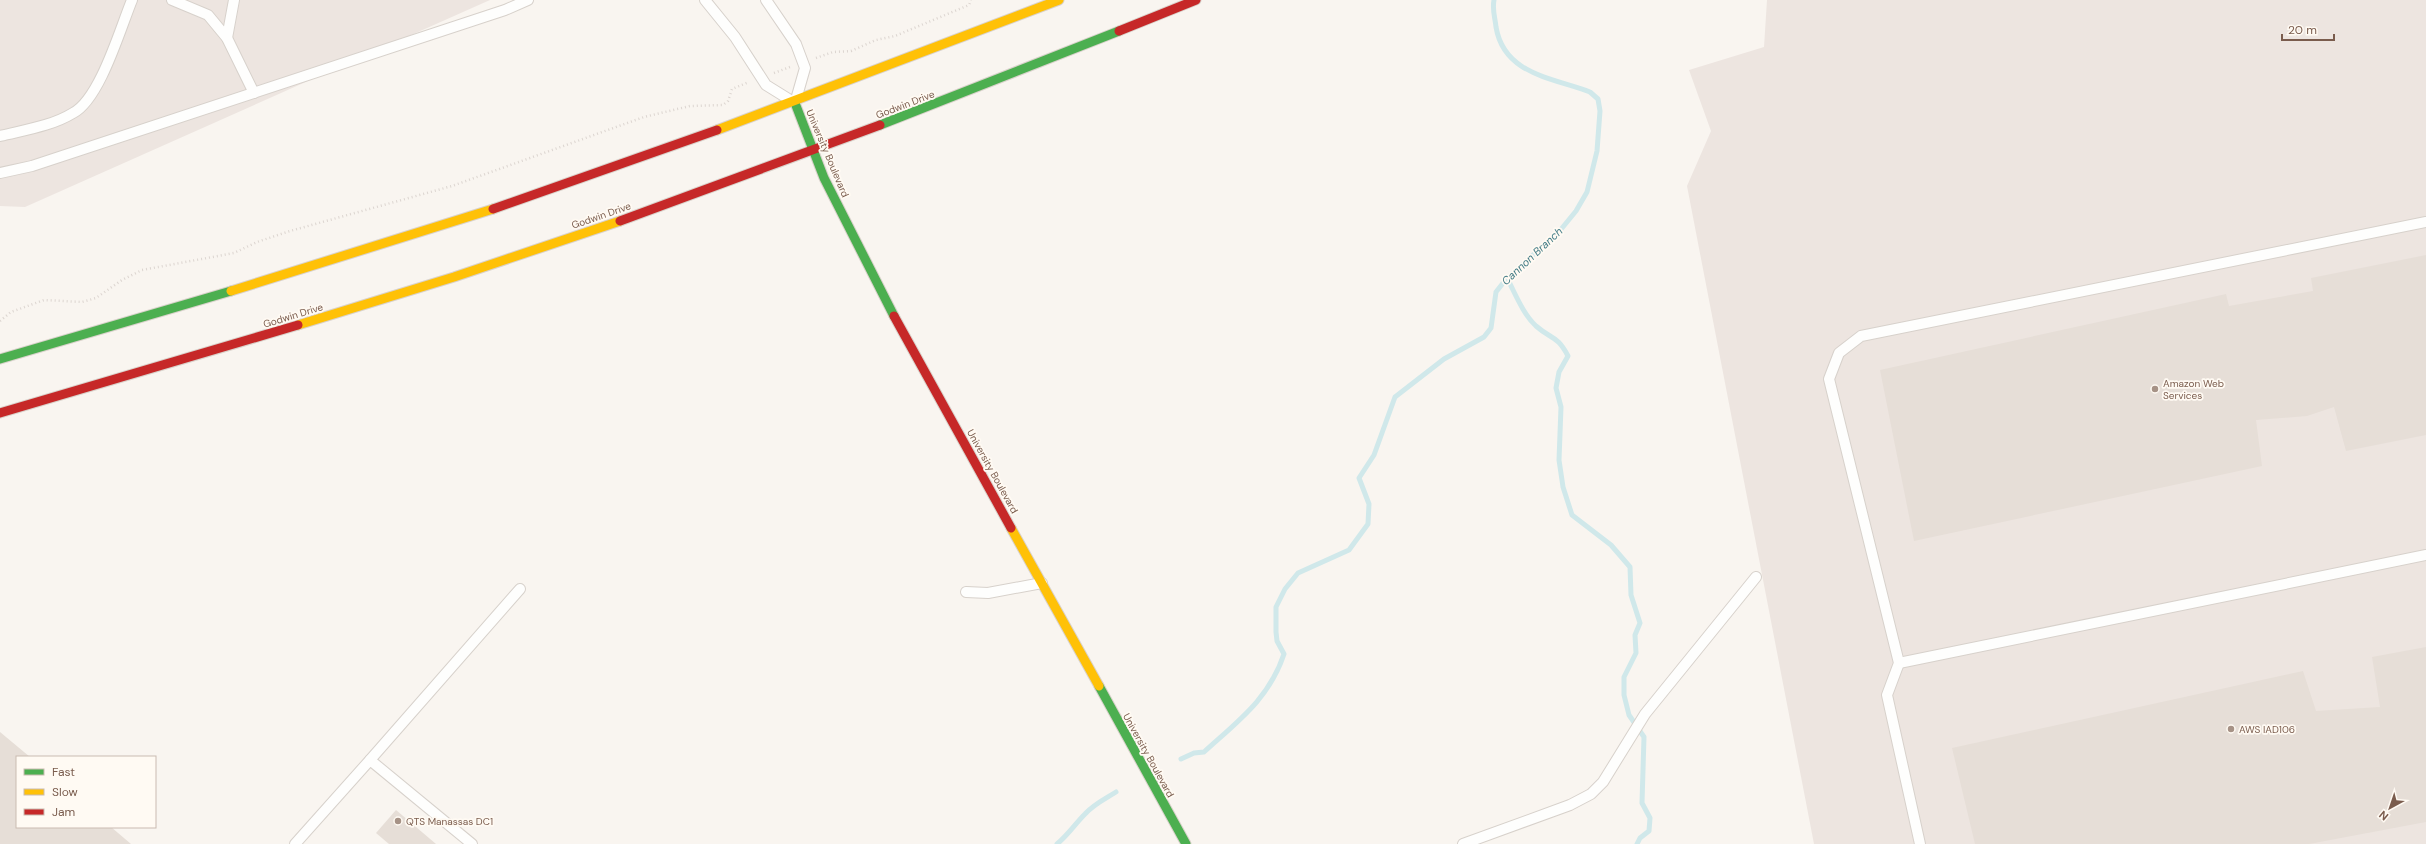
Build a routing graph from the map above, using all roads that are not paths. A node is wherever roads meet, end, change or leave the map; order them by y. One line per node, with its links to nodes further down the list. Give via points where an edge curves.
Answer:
1 (132, 0): 12 (lane, via 96,90 86,103 74,113 57,120)
2 (172, 0): 9 (lane, via 208,15)
3 (234, 0): 9 (lane)
4 (528, 0): 10 (lane, via 505,10)
5 (705, 0): 11 (lane, via 735,37 766,85)
6 (766, 0): 11 (lane, via 796,44 805,68)
7 (1059, 0): 11 (main road)
8 (1196, 0): 13 (main road, Godwin Drive, via 998,80)
9 (227, 38): 10 (lane)
10 (254, 93): 14 (lane, via 32,166)
11 (795, 103): 13 (main road, University Boulevard); 16 (main road, via 482,213 305,270)
12 (0, 136)
13 (813, 150): 17 (main road, Godwin Drive, via 509,259 355,308); 20 (main road, University Boulevard, via 824,178 875,281)
14 (0, 173)
15 (2426, 222): 23 (lane, via 1861,336 1839,353 1829,379)
16 (0, 359)
17 (0, 413)
18 (2426, 555): 23 (lane)
19 (1756, 577): 28 (lane, via 1645,714 1602,782 1582,801)
20 (1042, 583): 22 (lane, via 988,593); 27 (main road, University Boulevard)
21 (520, 589): 24 (lane)
22 (966, 592)
23 (1899, 663): 29 (lane, via 1887,695)
24 (370, 760): 25 (lane); 26 (lane)
25 (295, 844)
26 (472, 844)
27 (1186, 844)
28 (1463, 844)
29 (1920, 844)

